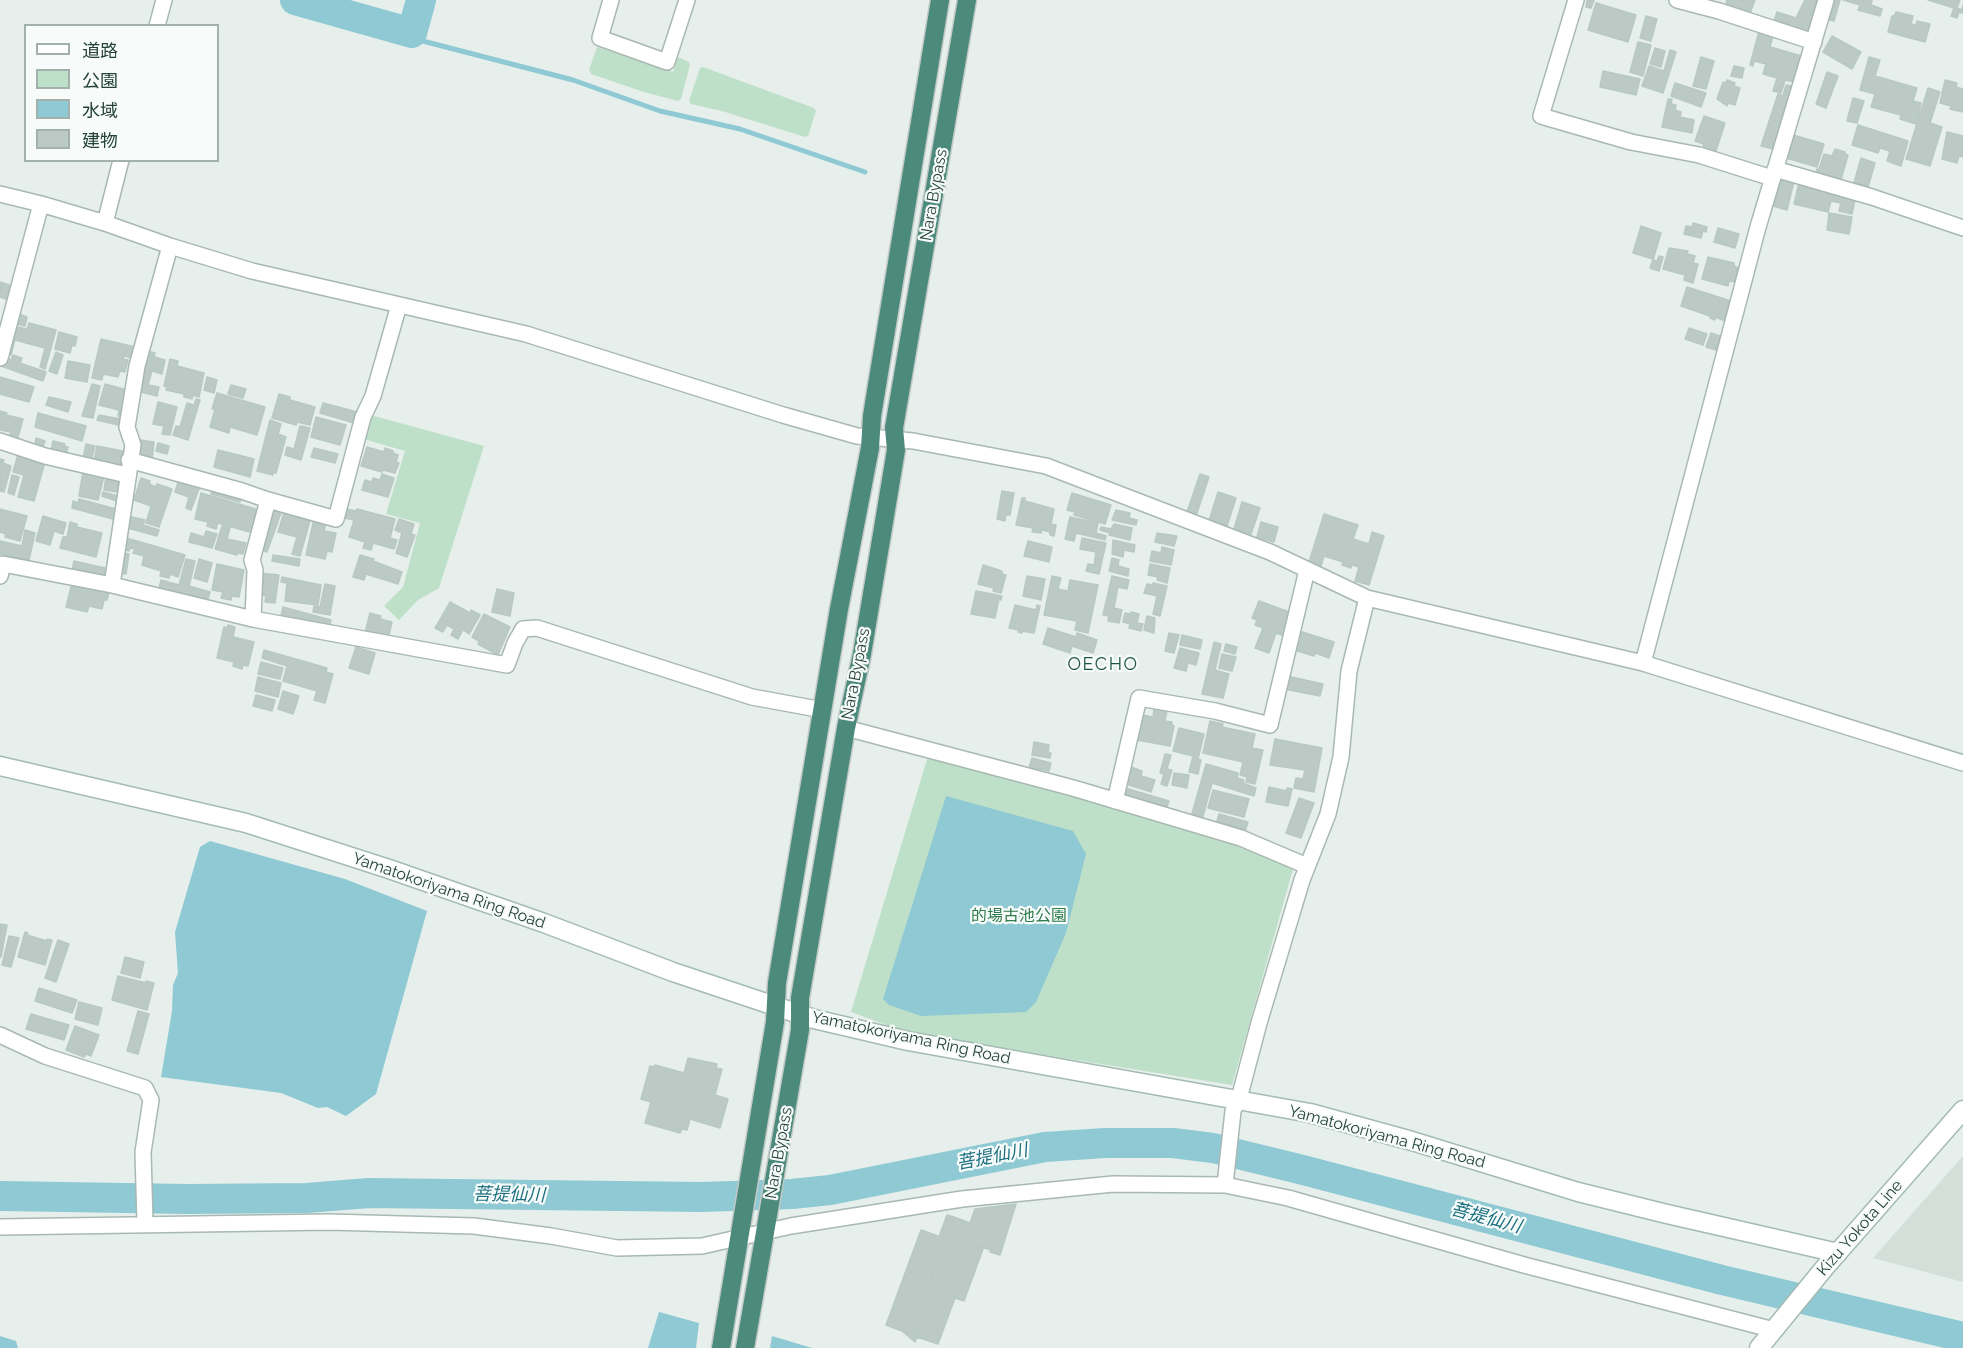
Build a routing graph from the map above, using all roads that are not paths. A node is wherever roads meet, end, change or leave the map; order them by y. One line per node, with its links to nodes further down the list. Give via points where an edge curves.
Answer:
1 (164, 0): 9 (street)
2 (611, 0): 3 (street, via 600,38 668,62)
3 (687, 0)
4 (940, 0): 20 (highway, Nara Bypass)
5 (967, 0): 21 (highway, Nara Bypass)
6 (1576, 0): 12 (street, via 1541,116 1631,142)
7 (1677, 0): 10 (street)
8 (1826, 0): 10 (street)
9 (158, 24)
10 (1814, 42): 12 (street)
11 (120, 162): 15 (street)
12 (1774, 173): 16 (street, via 1872,197); 30 (street)
13 (0, 194): 14 (street)
14 (41, 204): 15 (street); 19 (street)
15 (105, 223): 17 (street)
16 (1963, 228)
17 (170, 246): 18 (street, via 252,271); 23 (street, via 137,366 127,427 133,445)
18 (399, 305): 20 (street, via 526,334 783,415); 24 (street, via 336,519)
19 (0, 358)
20 (870, 437): 21 (street); 31 (highway, Nara Bypass)
21 (895, 440): 26 (street, via 1046,466 1270,552); 32 (highway, Nara Bypass, via 862,654)
22 (0, 441): 23 (street, via 45,456)
23 (128, 468): 24 (street, via 243,491); 27 (street)
24 (268, 500): 29 (street, via 252,560)
25 (1, 568): 27 (street)
26 (1307, 570): 28 (street); 35 (street, via 1270,725 1139,698)
27 (112, 585): 29 (street)
28 (1367, 598): 30 (street); 36 (street, via 1349,672 1341,757 1328,814)
29 (253, 619): 31 (street, via 507,665 523,629 537,628 752,697)
30 (1643, 663): 33 (street)
31 (823, 710): 37 (highway, Nara Bypass)
32 (846, 728): 35 (street); 38 (highway, Nara Bypass)
33 (1963, 762)
34 (0, 766): 37 (main road, Yamatokoriyama Ring Road, via 246,823 389,869)
35 (1115, 801): 36 (street, via 1241,838)
36 (1307, 866): 40 (street)
37 (776, 1007): 38 (main road, Yamatokoriyama Ring Road); 46 (highway, Nara Bypass)
38 (800, 1014): 40 (main road, Yamatokoriyama Ring Road, via 908,1041); 45 (highway, Nara Bypass, via 781,1149)
39 (0, 1035): 43 (street, via 45,1056 145,1088 151,1100 143,1152)
40 (1234, 1105): 42 (street); 47 (main road, Yamatokoriyama Ring Road, via 1310,1113 1578,1192)
41 (1963, 1110): 47 (main road, Kizu Yokota Line)
42 (1225, 1180): 45 (street, via 1113,1184); 48 (street, via 1524,1265)
43 (145, 1220): 44 (street); 46 (street, via 474,1226 617,1248 702,1246)
44 (0, 1227)
45 (765, 1227): 46 (street); 50 (highway, Nara Bypass)
46 (740, 1232): 49 (highway, Nara Bypass)
47 (1832, 1260): 48 (main road, Kizu Yokota Line)
48 (1776, 1327): 51 (main road, Kizu Yokota Line)
49 (721, 1348)
50 (745, 1348)
51 (1759, 1348)

